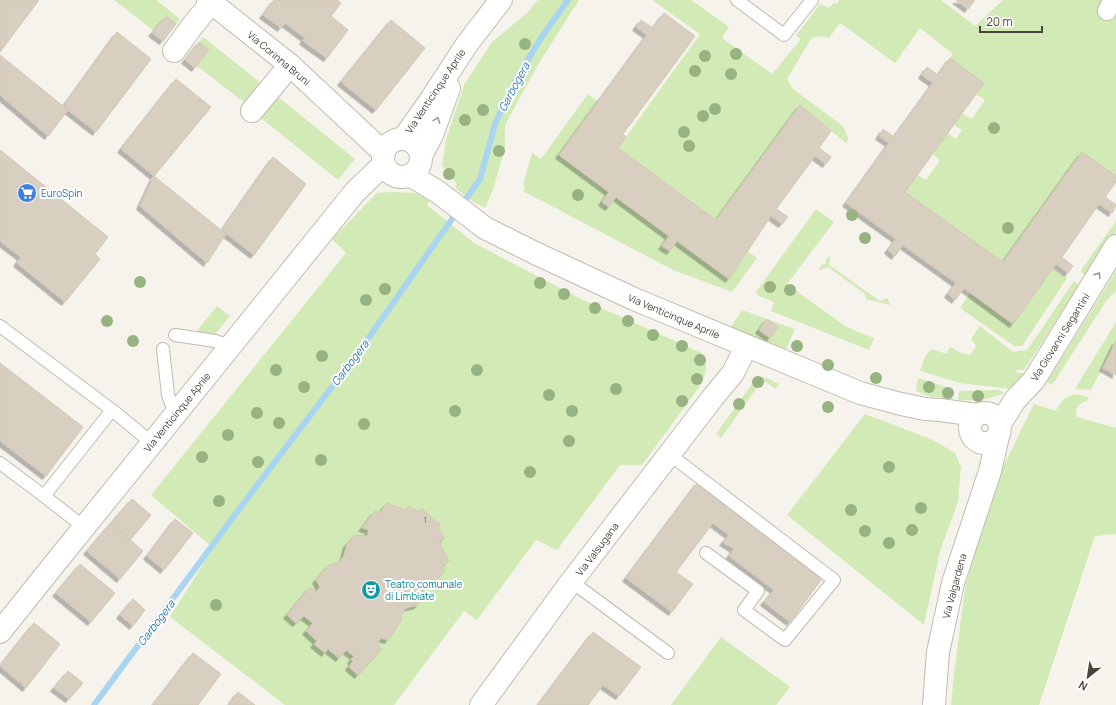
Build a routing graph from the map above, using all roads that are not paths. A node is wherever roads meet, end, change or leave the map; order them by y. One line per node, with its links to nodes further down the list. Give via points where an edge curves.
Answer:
1 (501, 0): 8 (street, Via Venticinque Aprile, via 467,44 430,100)
2 (737, 0): 3 (lane, via 784,35)
3 (812, 0)
4 (210, 1): 5 (street); 6 (street, Via Corinna Bruni)
5 (174, 52)
6 (290, 65): 7 (street); 8 (street, Via Corinna Bruni, via 347,118)
7 (252, 111)
8 (402, 158): 12 (street, Via Venticinque Aprile, via 480,225 634,299); 13 (street, Via Venticinque Aprile, via 387,177 355,192)
9 (1116, 246): 19 (street, Via Giovanni Segantini, one-way to 9, via 1034,380)
10 (0, 326): 18 (lane)
11 (175, 335): 13 (lane)
12 (725, 338): 14 (street, Via Venticinque Aprile); 16 (street, Via Valsugana, via 728,353 726,371)
13 (222, 343): 17 (street, Via Venticinque Aprile)
14 (746, 347): 16 (street, Via Valsugana, via 733,374); 19 (street, Via Venticinque Aprile, via 860,393 901,404 940,410)
15 (163, 349): 17 (lane)
16 (714, 396): 21 (street, Via Valsugana)
17 (172, 405): 20 (street, Via Venticinque Aprile)
18 (112, 410): 20 (lane); 23 (lane)
19 (986, 426): 30 (street, Via Valgardena, via 990,471 953,583 938,652)
20 (152, 443): 24 (street, Via Venticinque Aprile)
21 (669, 454): 25 (lane, via 834,580 785,640 744,610 758,591); 26 (street, Via Valsugana)
22 (0, 463): 23 (lane)
23 (44, 496): 24 (lane)
24 (84, 527): 27 (street, Via Venticinque Aprile)
25 (706, 553)
26 (572, 582): 28 (lane); 29 (street, Via Valsugana)
27 (0, 632)
28 (668, 653)
29 (481, 705)
30 (934, 705)

